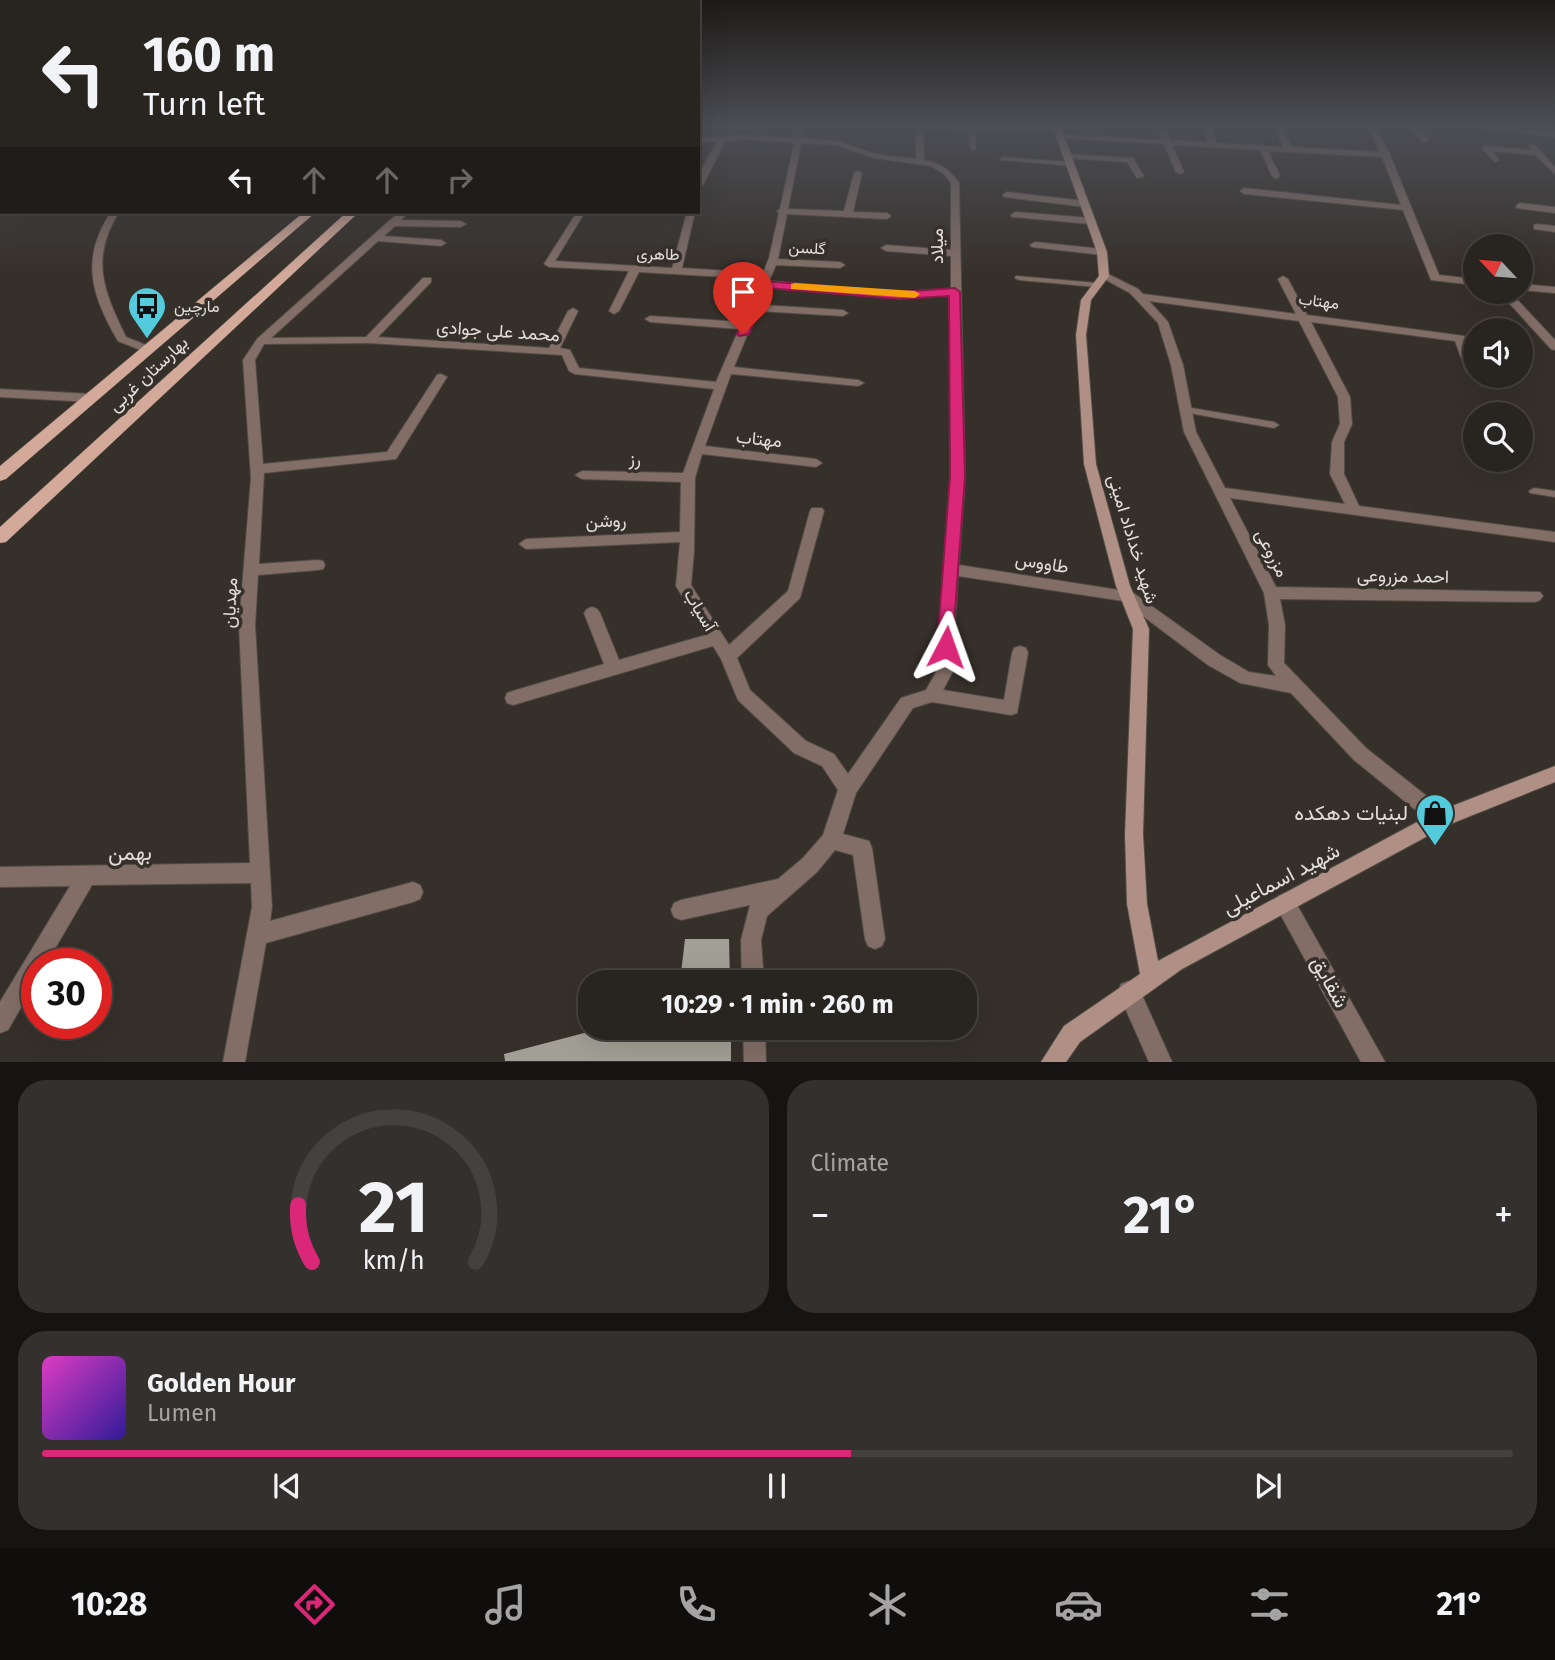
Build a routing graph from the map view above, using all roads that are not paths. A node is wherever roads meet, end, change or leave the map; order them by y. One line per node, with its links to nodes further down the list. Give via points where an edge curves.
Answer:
1 (788, 175): 12 (street, آسیاب)
2 (858, 175): 19 (street)
3 (949, 175): 31 (street, میلاد, via 955,183)
4 (1074, 175): 8 (street, شهید خداداد امینی)
5 (1393, 175): 10 (street)
6 (1244, 191): 10 (street)
7 (1007, 195): 8 (street)
8 (1085, 204): 22 (street, شهید خداداد امینی)
9 (1520, 206): 11 (street)
10 (1406, 208): 41 (street, via 1435,278)
11 (1555, 210)
12 (781, 211): 19 (street); 36 (street, آسیاب)
13 (114, 214): 58 (street, via 96,245 99,293 122,339)
14 (308, 214): 58 (main road, بهارستان غربی)
15 (351, 214): 79 (main road, بهارستان غربی)
16 (403, 214): 23 (street, مهدیان)
17 (579, 214): 34 (street, طاهری, via 549,264)
18 (690, 214): 35 (street)
19 (848, 214): 21 (street)
20 (1015, 215): 22 (street)
21 (887, 216)
22 (1091, 221): 32 (street, شهید خداداد امینی)
23 (392, 223): 24 (street); 27 (street, مهدیان)
24 (461, 224)
25 (1537, 227): 26 (street)
26 (1555, 229)
27 (375, 238): 28 (street); 55 (street, مهدیان)
28 (442, 243)
29 (1035, 245): 32 (street)
30 (886, 248): 31 (street)
31 (955, 253): 44 (street, میلاد)
32 (1102, 253): 40 (street, شهید خداداد امینی)
33 (840, 265): 36 (street, گلسن)
34 (635, 270): 35 (street, طاهری); 49 (street)
35 (676, 271): 36 (street, طاهری)
36 (768, 274): 44 (street, via 899,295); 47 (street, آسیاب)
37 (1019, 278): 40 (lane)
38 (1283, 279): 51 (street)
39 (427, 280): 54 (street)
40 (1100, 281): 45 (street, مزروعی); 87 (street, شهید خداداد امینی, via 1086,300 1081,335 1090,464)
41 (1463, 281)
42 (1533, 288): 43 (street)
43 (1555, 290)
44 (955, 292): 84 (street, میلاد, via 958,476)
45 (1139, 297): 51 (street, مهتاب); 66 (street, مزروعی, via 1163,322)
46 (1515, 304): 57 (street)
47 (754, 308): 50 (street); 53 (street, آسیاب)
48 (573, 311): 59 (street)
49 (614, 311)
50 (843, 313)
51 (1303, 316): 56 (street, مهتاب, via 1460,338); 78 (street, via 1344,397 1346,424 1338,442 1337,474)
52 (650, 319): 53 (street)
53 (746, 326): 60 (street, آسیاب)
54 (369, 340): 55 (street, محمد علی جوادی); 59 (street, محمد علی جوادی)
55 (261, 341): 70 (street, مهدیان, via 249,360)
56 (1463, 346)
57 (1555, 347)
58 (147, 349): 65 (main road, بهارستان غربی)
59 (553, 351): 63 (street, محمد علی جوادی, via 566,352 575,371)
60 (728, 370): 62 (street); 63 (street, آسیاب)
61 (441, 377): 70 (street, via 391,457)
62 (858, 383)
63 (721, 386): 68 (street, آسیاب)
64 (0, 393): 65 (street)
65 (91, 398): 71 (main road, بهارستان غربی)
66 (1186, 410): 67 (lane); 75 (street, مزروعی, via 1190,432)
67 (1274, 425)
68 (698, 449): 69 (street, مهتاب); 73 (street, آسیاب)
69 (816, 463)
70 (257, 469): 85 (street, مهدیان)
71 (0, 475)
72 (582, 475): 73 (street, رز)
73 (688, 478): 80 (street, آسیاب)
74 (1534, 491): 76 (lane)
75 (1219, 492): 78 (street); 86 (street, مزروعی)
76 (1555, 494)
77 (817, 511): 92 (street, via 795,594)
78 (1355, 511): 81 (street)
79 (0, 537)
80 (687, 537): 82 (street, روشن); 90 (street, آسیاب, via 683,586)
81 (1555, 537)
82 (526, 544)
83 (318, 565): 85 (street)
84 (951, 569): 87 (street, طاووس); 95 (street, میلاد, via 944,673)
85 (251, 570): 101 (street, مهدیان, via 247,625)
86 (1271, 593): 88 (street, احمد مزروعی); 94 (street, مزروعی, via 1277,625 1276,665)
87 (1128, 596): 94 (street, via 1246,678); 111 (street, شهید خداداد امینی, via 1141,629 1133,834 1137,904)
88 (1535, 596)
89 (592, 613): 93 (street)
90 (717, 638): 92 (street, آسیاب); 93 (street)
91 (1020, 653): 95 (street, via 1011,708)
92 (728, 656): 98 (street, آسیاب, via 744,695 800,747 828,760)
93 (614, 668): 96 (street)
94 (1294, 686): 99 (street, مزروعی, via 1360,754)
95 (932, 695): 98 (street, via 907,703)
96 (513, 698)
97 (1555, 774): 99 (street, شهید اسماعیلی)
98 (848, 789): 100 (street)
99 (1441, 819): 106 (street, شهید اسماعیلی)
100 (831, 839): 104 (street, via 810,865); 109 (street, via 862,848)
101 (260, 873): 102 (street, بهمن); 108 (street, مهدیان, via 262,907)
102 (87, 876): 103 (street, بهمن); 113 (street)
103 (0, 877)
104 (780, 888): 107 (street); 110 (street, via 758,910 751,940)
105 (413, 892): 108 (street)
106 (1285, 903): 111 (street, شهید اسماعیلی); 119 (street, شقایق)
107 (681, 910)
108 (257, 935): 115 (street, مهدیان)
109 (875, 939)
110 (752, 970)
111 (1151, 977): 112 (street, شهید اسماعیلی)
112 (1129, 992): 117 (street, شهید اسماعیلی, via 1072,1034); 118 (street)
113 (0, 1022)
114 (754, 1040): 116 (street)
115 (234, 1062)
116 (755, 1062)
117 (1052, 1062)
118 (1161, 1062)
119 (1374, 1062)

